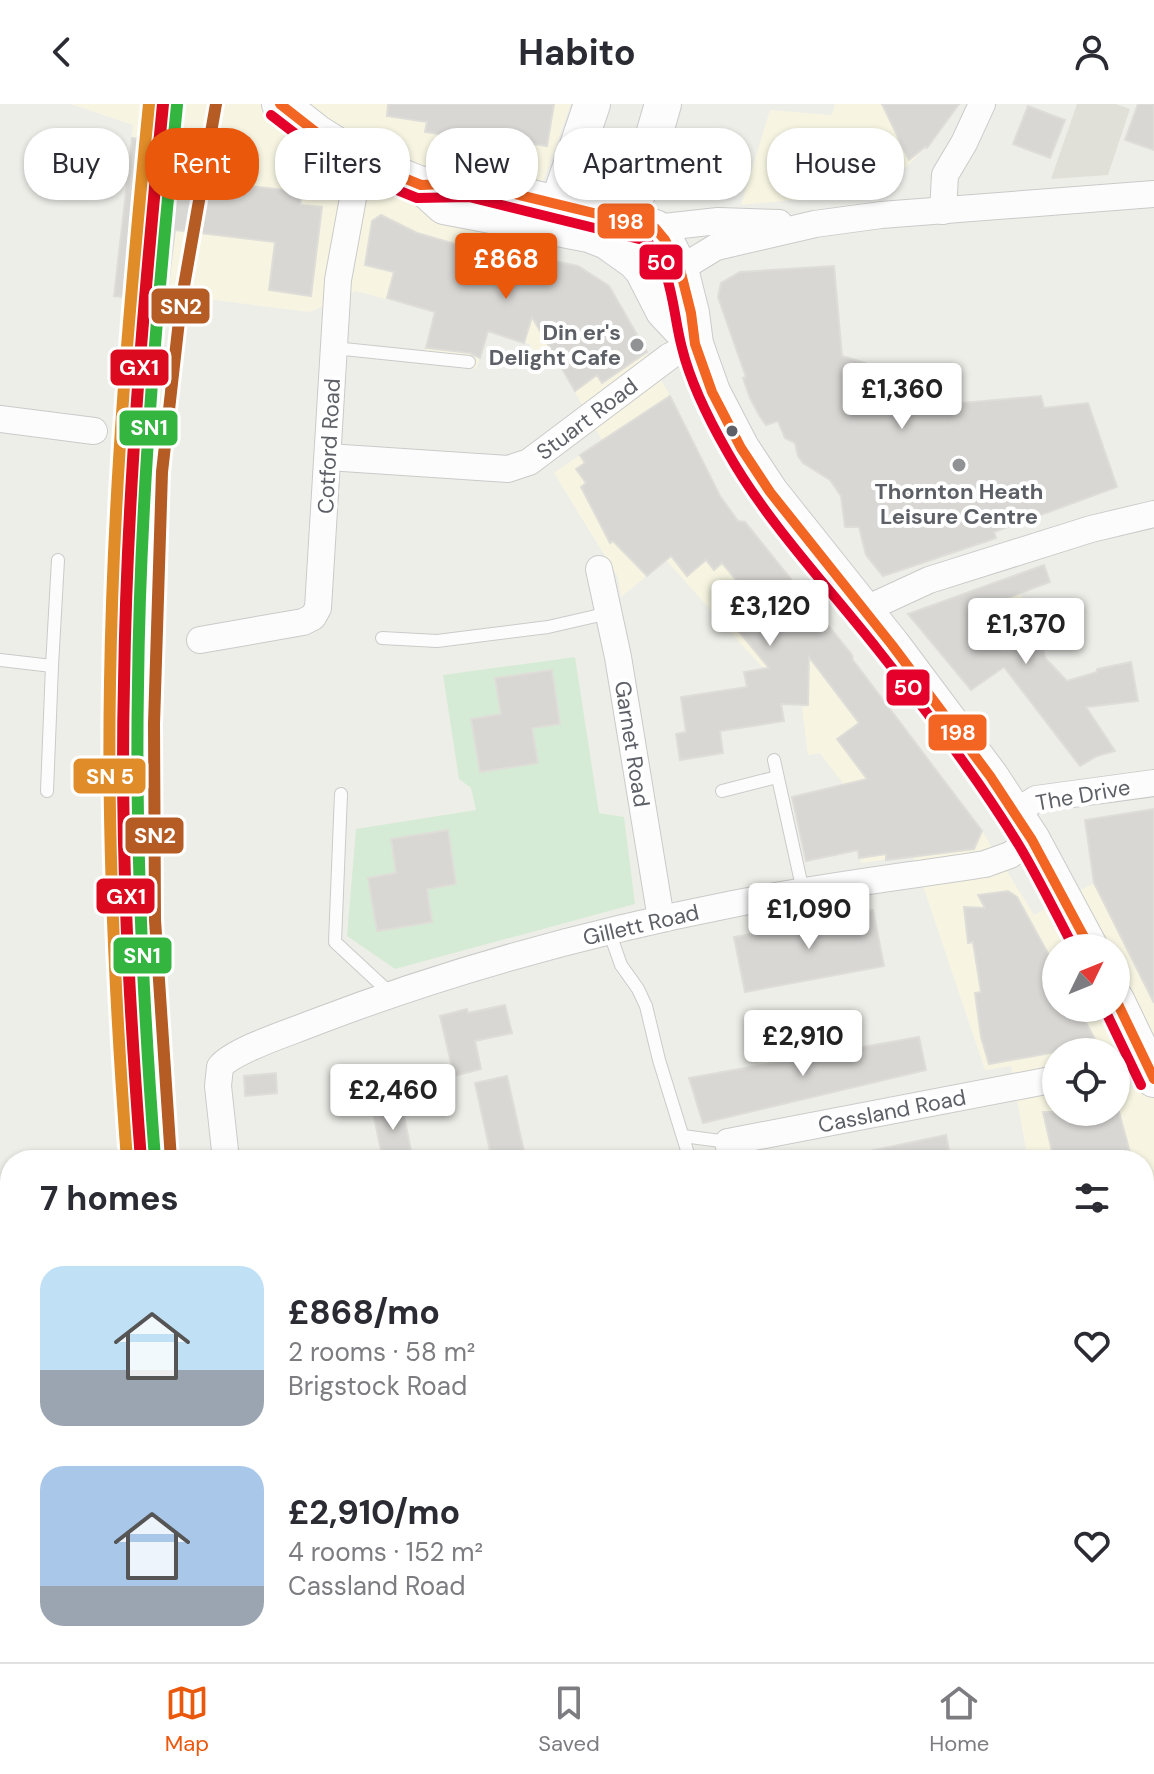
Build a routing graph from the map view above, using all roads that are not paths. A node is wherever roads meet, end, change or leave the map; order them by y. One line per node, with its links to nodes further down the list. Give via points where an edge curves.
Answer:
1 (280, 104): 5 (main road)
2 (592, 104): 10 (main road)
3 (982, 104): 9 (street, via 945,175)
4 (658, 105): 12 (main road)
5 (312, 128)
6 (410, 180): 10 (main road, via 444,206)
7 (1154, 194): 9 (street)
8 (353, 200): 15 (street, Cotford Road, via 338,280)
9 (943, 211): 11 (street)
10 (555, 216): 12 (main road, via 611,219)
11 (815, 224): 12 (street, via 718,221); 13 (street, via 716,247)
12 (630, 230): 13 (main road, via 665,240); 14 (main road, via 623,251 643,270 664,311)
13 (680, 269): 14 (main road)
14 (695, 344): 19 (street, Stuart Road, via 670,356 529,462 508,469); 23 (main road, via 741,448)
15 (334, 348): 16 (lane); 19 (street, Cotford Road)
16 (469, 362)
17 (0, 419): 18 (street)
18 (94, 431)
19 (328, 457): 26 (street, Cotford Road, via 321,592 313,617)
20 (1154, 514): 23 (street, via 929,580)
21 (58, 560): 28 (lane)
22 (599, 569): 24 (street, Garnet Road)
23 (864, 610): 35 (main road)
24 (609, 613): 25 (lane, via 548,627 437,641); 37 (street, Garnet Road)
25 (382, 638)
26 (200, 640)
27 (0, 660): 28 (lane)
28 (52, 666): 32 (lane)
29 (774, 760): 30 (lane)
30 (777, 777): 33 (lane); 36 (lane)
31 (1154, 783): 35 (street, The Drive, via 1036,799)
32 (47, 791)
33 (722, 791)
34 (341, 794): 40 (lane, via 335,942)
35 (1023, 827): 36 (street, Gillett Road, via 1010,855 985,864); 39 (main road)
36 (803, 891): 37 (street, Gillett Road)
37 (661, 919): 38 (street, Gillett Road)
38 (609, 931): 40 (street, Gillett Road); 44 (lane, via 621,965 646,1006)
39 (1082, 934)
40 (390, 993): 45 (street, Gillett Road, via 279,1036 220,1067)
41 (1130, 1051): 42 (main road)
42 (1154, 1079)
43 (1042, 1082): 48 (street, Cassland Road)
44 (683, 1136): 46 (lane); 47 (lane)
45 (225, 1150)
46 (687, 1150)
47 (727, 1150)
48 (735, 1150)

